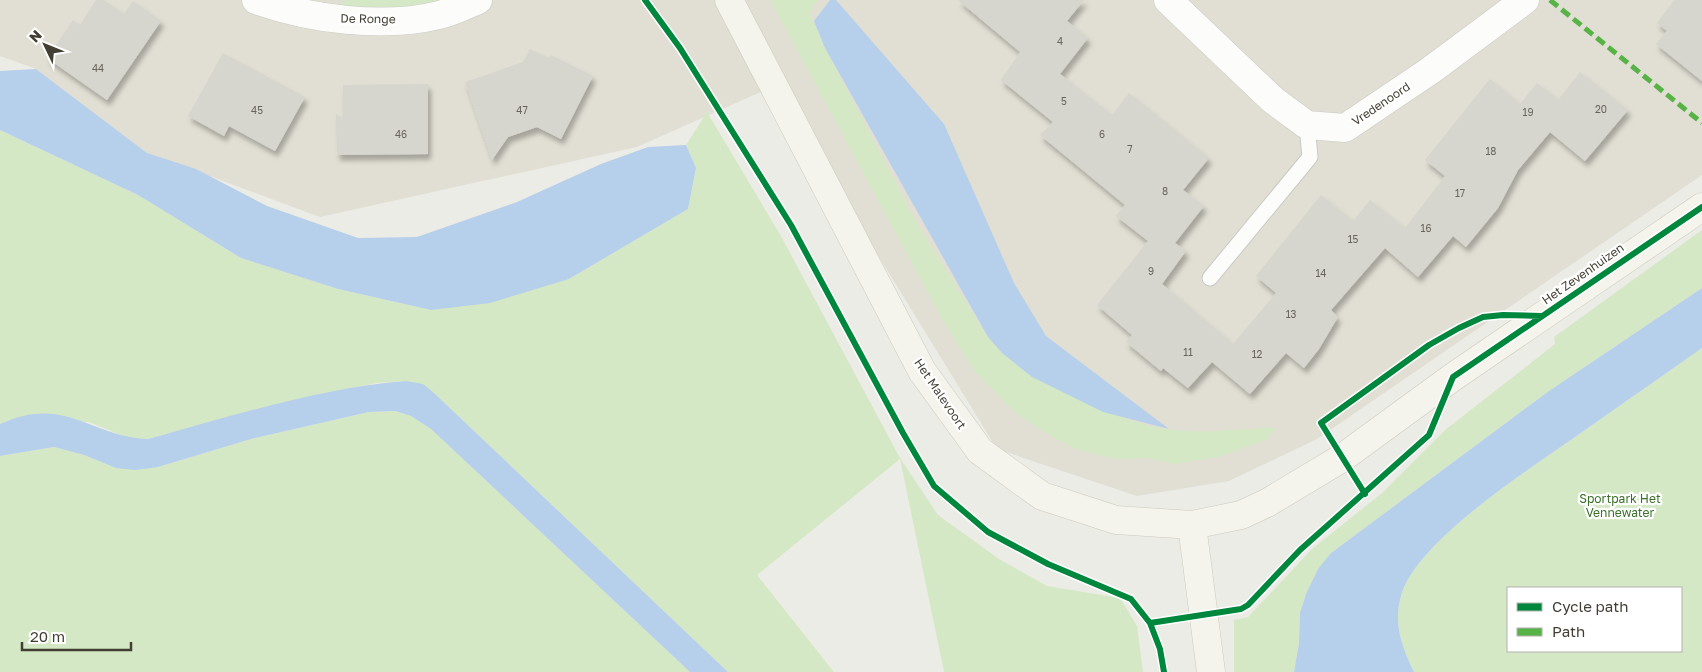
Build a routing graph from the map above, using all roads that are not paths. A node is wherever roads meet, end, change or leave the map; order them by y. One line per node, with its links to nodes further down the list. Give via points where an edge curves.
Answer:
1 (256, 0): 2 (street, De Ronge, via 331,18 386,22 439,15)
2 (478, 0)
3 (729, 0): 9 (street, Het Malevoort, via 922,371 980,451 1042,496 1116,520)
4 (1168, 0): 6 (street, via 1273,100)
5 (1525, 0): 6 (street, Vredenoord, via 1431,70 1345,128)
6 (1307, 125): 8 (lane, via 1310,157)
7 (1702, 207): 9 (street, Het Zevenhuizen, via 1453,377 1342,458 1241,515)
8 (1210, 278)
9 (1192, 525): 10 (street)
10 (1211, 672)

